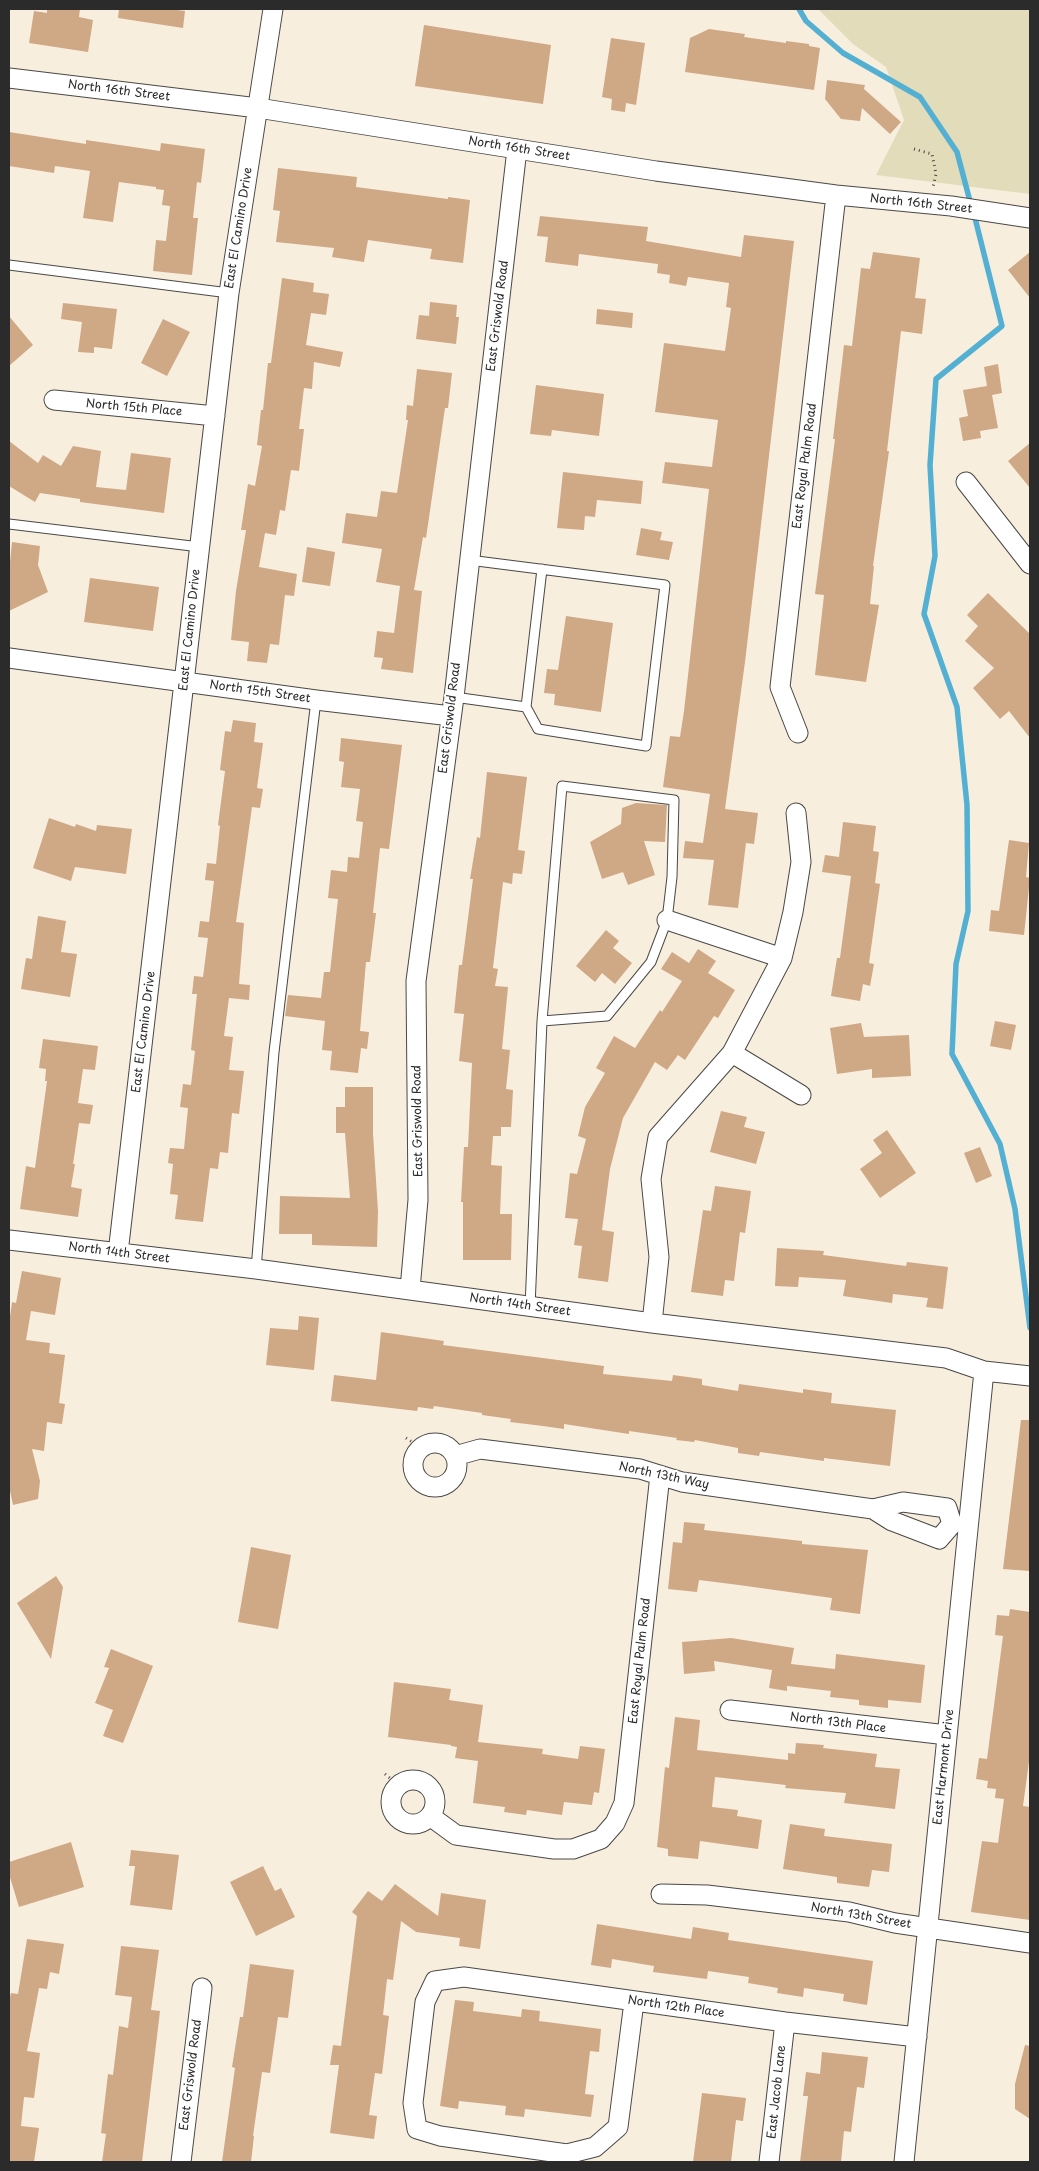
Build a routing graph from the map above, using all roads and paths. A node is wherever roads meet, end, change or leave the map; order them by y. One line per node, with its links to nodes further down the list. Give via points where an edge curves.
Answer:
1 (273, 9): 3 (street, East El Camino Drive)
2 (9, 78): 3 (street, North 16th Street)
3 (258, 108): 4 (street, North 16th Street); 10 (street, East El Camino Drive)
4 (517, 149): 7 (street, North 16th Street); 16 (street, East Griswold Road)
5 (914, 149): 6 (path, via 932,154 936,174)
6 (933, 185)
7 (836, 195): 8 (street, North 16th Street, via 951,206); 25 (street, East Royal Palm Road, via 780,687)
8 (1030, 218)
9 (9, 265): 10 (lane)
10 (229, 293): 12 (street, East El Camino Drive)
11 (54, 400): 12 (street, North 15th Place)
12 (215, 416): 15 (street, East El Camino Drive)
13 (966, 482): 17 (street)
14 (9, 524): 15 (lane)
15 (200, 546): 20 (street, East El Camino Drive)
16 (469, 560): 18 (lane); 21 (street, East Griswold Road)
17 (1030, 564)
18 (542, 569): 23 (lane); 23 (lane, via 665,585 646,746 538,729)
19 (9, 658): 20 (street, North 15th Street)
20 (184, 682): 22 (street, North 15th Street); 33 (street, East El Camino Drive)
21 (454, 697): 23 (lane); 24 (street, East Griswold Road)
22 (316, 700): 24 (street, North 15th Street); 34 (lane, via 274,1052)
23 (526, 707)
24 (451, 716): 35 (street, East Griswold Road, via 416,981 418,1200)
25 (798, 733)
26 (796, 813): 28 (street, via 801,862)
27 (667, 920): 28 (street); 29 (lane, via 651,962 607,1016); 29 (lane, via 674,800 562,786)
28 (782, 958): 30 (street)
29 (542, 1021): 36 (lane)
30 (732, 1053): 31 (street); 37 (street, via 658,1137 650,1179 659,1257)
31 (801, 1094)
32 (9, 1240): 33 (street, North 14th Street)
33 (118, 1253): 34 (street, North 14th Street)
34 (256, 1269): 35 (street, North 14th Street)
35 (410, 1289): 36 (street, North 14th Street)
36 (530, 1306): 37 (street, North 14th Street)
37 (652, 1323): 38 (street, North 14th Street, via 946,1358)
38 (984, 1371): 39 (street, North 14th Street); 43 (street, East Harmont Drive)
39 (1030, 1376)
40 (455, 1456): 40 (street, via 457,1469 450,1481 430,1487 419,1480 413,1467 416,1454 413,1443 440,1443); 41 (street, North 13th Way, via 480,1449 640,1469)
41 (660, 1475): 42 (street, North 13th Way, via 682,1482); 46 (street, East Royal Palm Road, via 624,1803 615,1823 601,1839 573,1849 554,1849 456,1835)
42 (873, 1509): 43 (street, North 13th Way, via 903,1502 947,1508); 43 (street, North 13th Way, via 892,1522 939,1539)
43 (960, 1525): 45 (street, East Harmont Drive)
44 (730, 1710): 45 (street, North 13th Place)
45 (947, 1735): 48 (street, East Harmont Drive)
46 (430, 1816): 46 (street, via 419,1824 399,1819 392,1808 392,1780 414,1780 427,1785 434,1796 434,1810)
47 (661, 1894): 48 (street, North 13th Street, via 849,1912)
48 (928, 1927): 49 (street, North 13th Street); 53 (street, East Harmont Drive)
49 (1030, 1943)
50 (202, 1988): 54 (street, East Griswold Road)
51 (634, 2002): 51 (street, North 12th Place, via 464,1977 434,1981 425,2002 418,2058 413,2104 417,2129 440,2136 567,2154 595,2147 618,2127); 52 (street, North 12th Place)
52 (784, 2022): 53 (street, North 12th Place); 55 (street, East Jacob Lane)
53 (917, 2037): 56 (street, East Harmont Drive)
54 (181, 2162)
55 (769, 2162)
56 (904, 2162)

